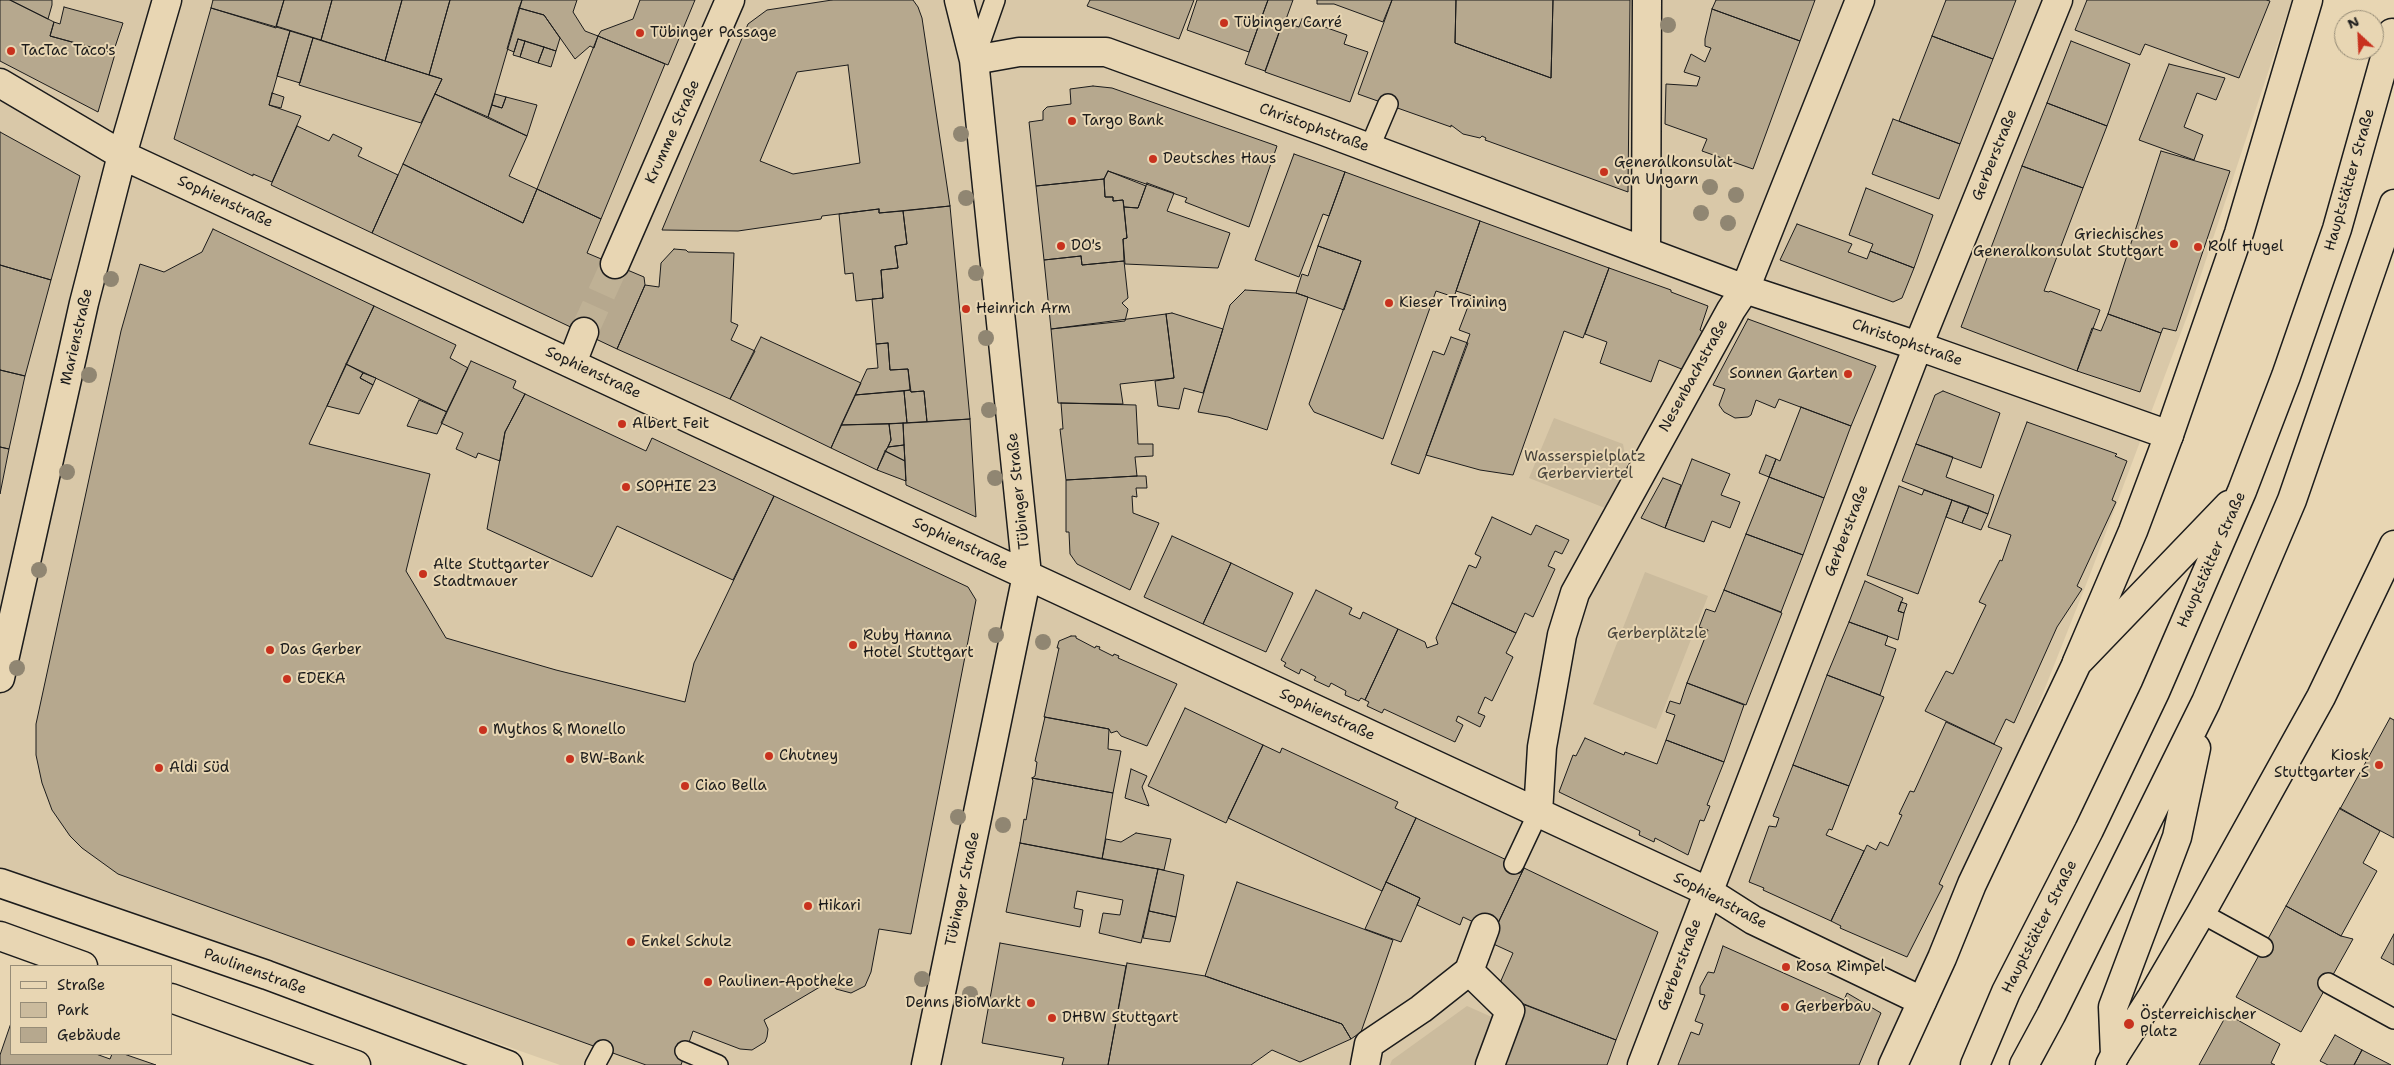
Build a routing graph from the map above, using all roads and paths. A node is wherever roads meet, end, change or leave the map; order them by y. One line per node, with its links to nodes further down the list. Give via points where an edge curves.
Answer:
1 (167, 0): 14 (street, Marienstraße)
2 (730, 0): 17 (street, Krumme Straße)
3 (959, 0): 10 (street, Tübinger Straße)
4 (995, 0): 10 (lane)
5 (1647, 0): 16 (street)
6 (1860, 0): 18 (street, Nesenbachstraße)
7 (2058, 0): 20 (street, Gerberstraße)
8 (2308, 0): 22 (street, via 2239,233)
9 (2392, 33): 23 (street, Hauptstätter Straße, via 2337,229)
10 (974, 60): 13 (street, Christophstraße, via 1019,52 1106,52); 25 (street, Tübinger Straße)
11 (0, 83): 14 (street, Sophienstraße)
12 (1388, 104): 13 (lane)
13 (1369, 149): 16 (street, Christophstraße)
14 (122, 155): 21 (street, Sophienstraße); 27 (street, Marienstraße, via 82,312)
15 (2394, 204): 28 (street, via 2292,500)
16 (1646, 251): 18 (street, Christophstraße)
17 (615, 264)
18 (1745, 289): 20 (street, Christophstraße); 29 (street, Nesenbachstraße, via 1575,593 1562,635 1542,747)
19 (584, 332): 21 (street)
20 (1918, 346): 22 (street, Christophstraße); 32 (street, Gerberstraße)
21 (572, 363): 25 (street, Sophienstraße)
22 (2169, 435): 26 (street, via 2133,532)
23 (2242, 491): 26 (street); 53 (street, Hauptstätter Straße, via 2155,692 2006,992)
24 (2394, 545): 33 (street, via 2321,698)
25 (1027, 575): 29 (street, Sophienstraße); 48 (street, Tübinger Straße)
26 (2077, 663): 41 (street, via 1972,884)
27 (0, 678)
28 (2206, 702): 44 (street, via 2177,837 2114,1007); 54 (street)
29 (1538, 813): 30 (lane); 32 (street, Sophienstraße)
30 (1514, 864)
31 (0, 883): 46 (street, Paulinenstraße, via 258,972)
32 (1709, 892): 41 (street, Sophienstraße, via 1753,920); 51 (street, Gerberstraße)
33 (2201, 913): 36 (lane); 44 (street)
34 (1486, 928): 38 (street)
35 (0, 936): 37 (street)
36 (2263, 947)
37 (80, 965)
38 (1468, 971): 49 (street, via 1421,1009 1369,1044); 50 (street, via 1510,1011)
39 (2328, 983): 42 (lane)
40 (172, 998): 45 (street)
41 (1922, 1000): 52 (street)
42 (2394, 1018)
43 (685, 1051): 47 (lane)
44 (2112, 1060)
45 (356, 1065)
46 (508, 1065)
47 (718, 1065)
48 (926, 1065)
49 (1365, 1065)
50 (1490, 1065)
51 (1642, 1065)
52 (1894, 1065)
53 (1975, 1065)
54 (2024, 1065)

